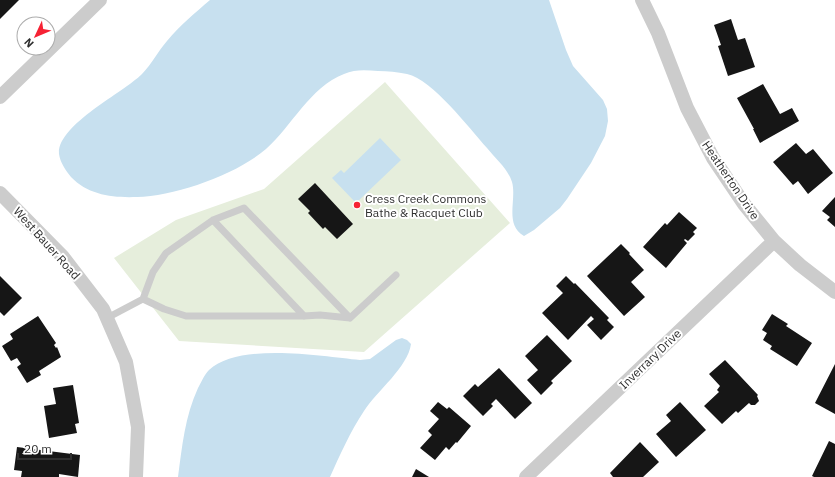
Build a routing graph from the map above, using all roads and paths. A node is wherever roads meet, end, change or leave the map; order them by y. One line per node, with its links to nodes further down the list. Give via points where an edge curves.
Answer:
1 (100, 0): 3 (street)
2 (642, 0): 6 (street, Heatherton Drive, via 704,142 744,204)
3 (0, 97)
4 (0, 193): 11 (street, West Bauer Road, via 63,258 102,308)
5 (213, 220): 9 (lane, via 166,253 153,272); 10 (lane); 12 (lane, via 244,208)
6 (774, 241): 8 (street, Heatherton Drive, via 800,266); 14 (street, Inverrary Drive)
7 (396, 275): 12 (lane)
8 (835, 292)
9 (143, 299): 10 (lane, via 186,316); 11 (lane)
10 (304, 316): 12 (lane)
11 (106, 318): 13 (street, West Bauer Road, via 126,362 138,427)
12 (350, 318)
13 (136, 477)
14 (526, 477)

